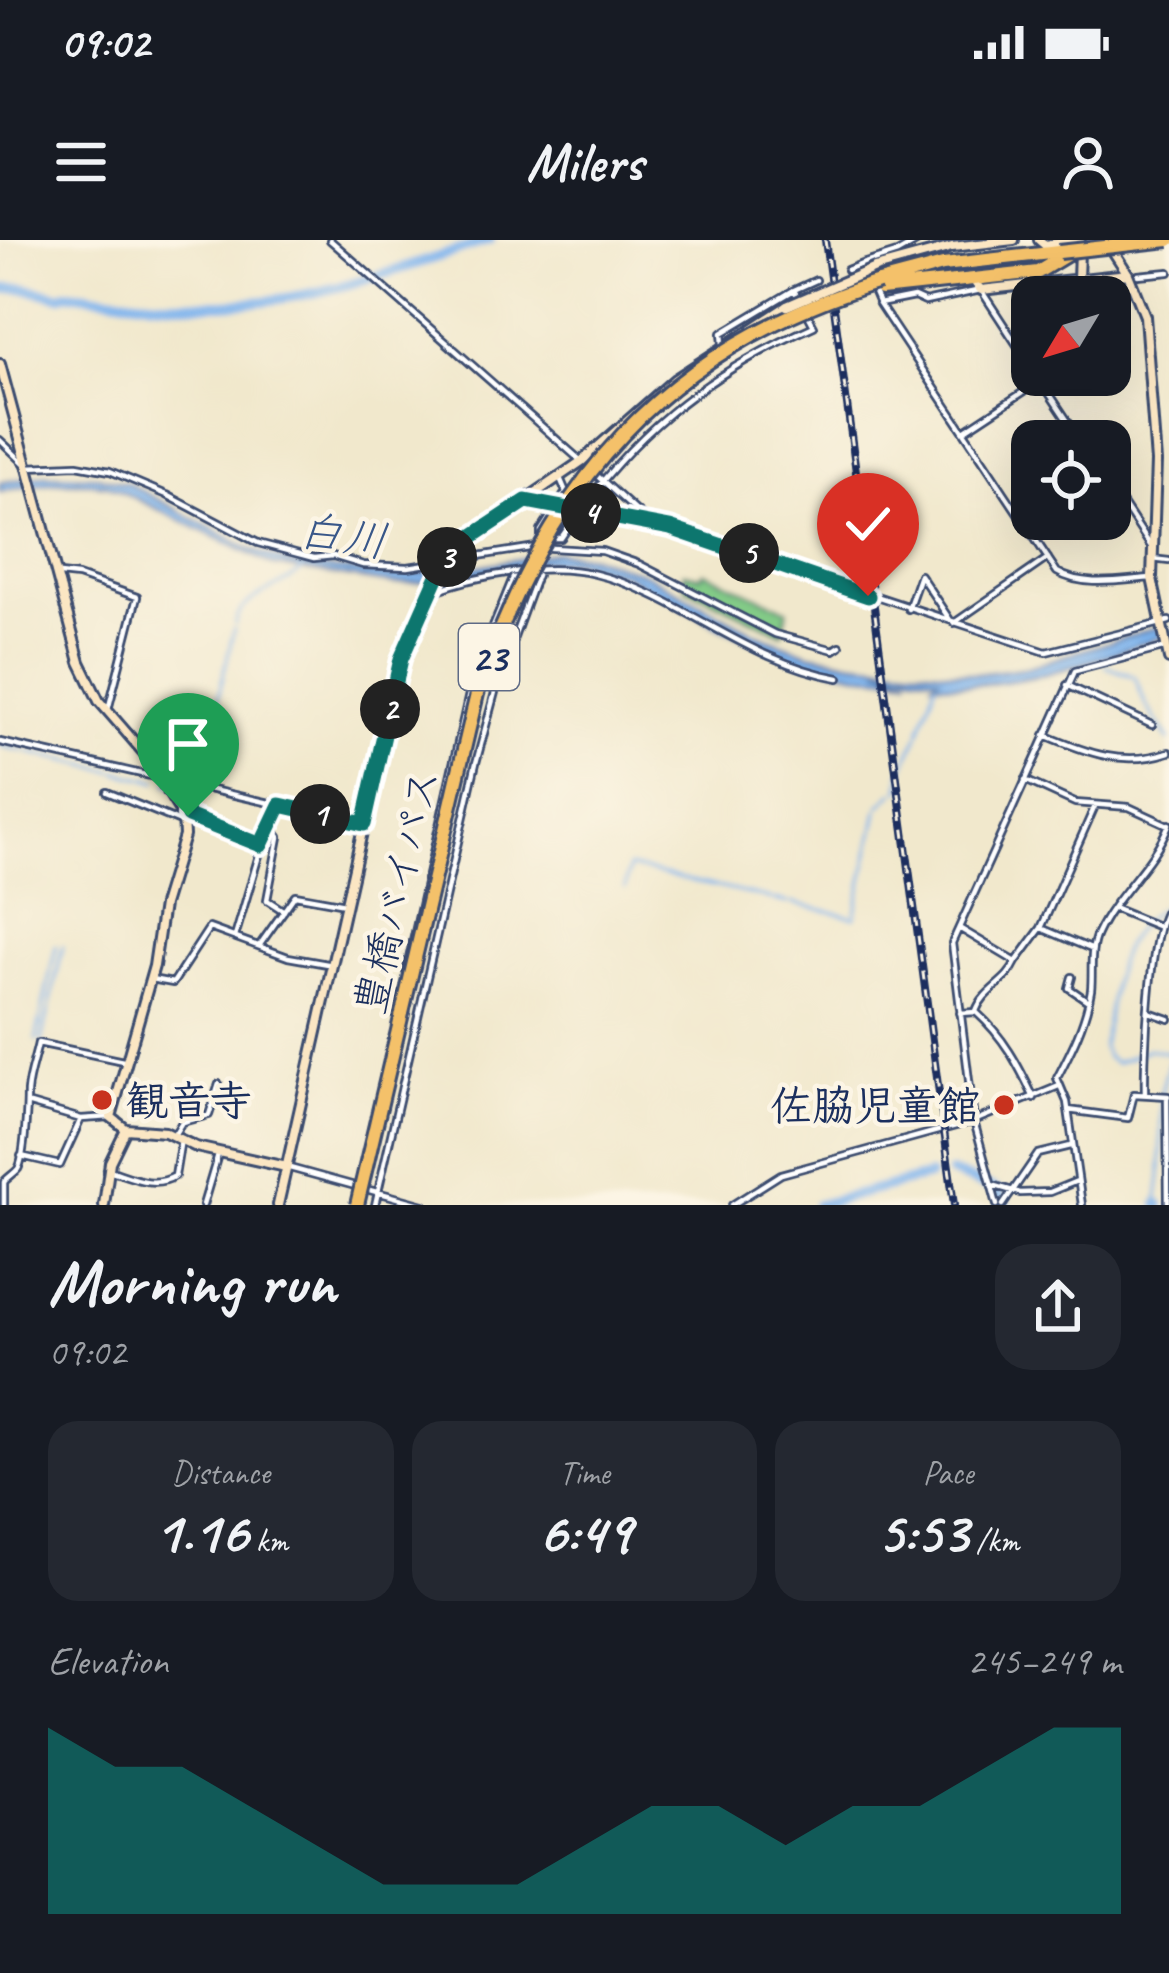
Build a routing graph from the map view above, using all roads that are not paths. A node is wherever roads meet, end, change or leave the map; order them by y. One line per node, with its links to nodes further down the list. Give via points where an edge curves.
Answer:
1 (330, 240): 30 (street)
2 (920, 240): 10 (street)
3 (1014, 240): 9 (main road)
4 (1108, 240): 7 (main road); 13 (main road)
5 (1146, 240): 8 (highway)
6 (1042, 243): 7 (main road); 17 (highway, via 968,254)
7 (1081, 243): 14 (main road); 17 (highway, via 1038,272)
8 (1169, 245): 17 (highway, 豊橋バイパス / 23, bridge)
9 (951, 248): 17 (main road)
10 (862, 264): 11 (street); 17 (street)
11 (847, 270)
12 (1169, 272): 13 (street)
13 (1133, 274): 15 (main road); 39 (main road, via 1151,368)
14 (1078, 276)
15 (1111, 276)
16 (816, 280): 20 (street)
17 (878, 284): 19 (street, via 925,302); 21 (highway, 豊橋バイパス / 23, bridge); 28 (street); 129 (highway, 豊橋バイパス / 23, bridge, via 756,336 661,403 598,466 528,572 474,718)
18 (1011, 284): 19 (main road)
19 (979, 287): 22 (street)
20 (794, 290): 23 (street, via 722,333); 26 (street, via 814,326)
21 (793, 308): 23 (main road); 129 (highway, 豊橋バイパス / 23, bridge, via 712,358 640,417 568,499 525,569 459,760)
22 (1011, 336)
23 (723, 344): 24 (main road)
24 (699, 362): 26 (street); 30 (main road)
25 (0, 364): 31 (main road)
26 (711, 379): 33 (street)
27 (1011, 394): 28 (street)
28 (964, 431): 40 (street)
29 (0, 440): 31 (street)
30 (582, 461): 32 (main road); 33 (street)
31 (26, 467): 42 (street, via 110,472 280,551 363,565); 43 (main road)
32 (560, 478): 34 (main road); 35 (street, via 566,492)
33 (602, 481): 36 (street); 38 (street)
34 (526, 501): 35 (street); 42 (main road)
35 (557, 507): 36 (street); 36 (street, via 541,538 560,538)
36 (578, 511): 38 (street)
37 (1131, 518): 39 (street)
38 (651, 524): 48 (street)
39 (1152, 553): 41 (street); 44 (main road)
40 (1048, 558): 44 (street, via 1065,577); 50 (street)
41 (1169, 560)
42 (444, 563): 45 (main road); 51 (street, via 536,547 602,551 775,634)
43 (54, 573): 58 (main road, via 80,662); 58 (street, via 137,597)
44 (1152, 578): 49 (main road)
45 (432, 590): 55 (street, via 540,569 595,574 757,652); 71 (main road, via 401,659)
46 (505, 593): 47 (street); 47 (street, via 513,578 537,575); 54 (street)
47 (528, 598): 56 (street)
48 (908, 609): 50 (street); 50 (street, via 920,575)
49 (1164, 622): 50 (street, via 1046,652); 52 (main road)
50 (952, 623)
51 (840, 646)
52 (1167, 647): 53 (main road); 57 (street, via 1075,671)
53 (1169, 659)
54 (473, 676): 56 (street); 63 (street)
55 (838, 677)
56 (498, 681): 64 (street)
57 (1067, 685): 59 (street); 60 (street)
58 (108, 711): 65 (main road)
59 (1152, 725)
60 (1046, 735): 62 (street, via 1096,756 1136,760); 66 (street)
61 (0, 742): 65 (street)
62 (1169, 752)
63 (452, 756): 64 (street); 74 (street)
64 (476, 763): 76 (street)
65 (162, 779): 68 (street); 70 (main road)
66 (1025, 780): 69 (street); 82 (street)
67 (107, 792): 70 (street)
68 (280, 805): 71 (street); 72 (street)
69 (1095, 806): 73 (street, via 1141,811); 83 (street)
70 (183, 819): 75 (street); 90 (main road)
71 (364, 824): 77 (main road)
72 (269, 825): 75 (street); 80 (street, via 280,837 268,901)
73 (1169, 825): 79 (street)
74 (434, 840): 76 (street); 91 (street)
75 (261, 845): 84 (street)
76 (458, 845): 92 (street)
77 (345, 904): 80 (street, via 295,895); 88 (main road)
78 (1169, 907): 81 (street)
79 (1113, 908): 81 (street); 86 (street)
80 (284, 911): 85 (street)
81 (1158, 926): 95 (street)
82 (959, 928): 87 (street); 96 (street, via 952,948)
83 (1041, 928): 86 (street); 87 (street)
84 (235, 937): 85 (street); 90 (street, via 205,929 173,983)
85 (258, 946): 88 (street)
86 (1093, 950): 93 (street)
87 (1016, 962): 94 (street)
88 (332, 965): 115 (main road)
89 (1072, 977): 93 (street, via 1070,989)
90 (151, 979): 98 (main road)
91 (404, 981): 92 (street); 120 (street)
92 (425, 986): 122 (street)
93 (1088, 1001): 100 (street)
94 (976, 1012): 96 (street); 103 (street, via 1008,1045)
95 (1149, 1012): 97 (street); 101 (street)
96 (960, 1013): 109 (street)
97 (1169, 1018)
98 (128, 1062): 104 (street, via 38,1043); 107 (main road)
99 (219, 1084): 111 (street, via 209,1115 180,1123)
100 (1060, 1086): 103 (street); 106 (street)
101 (1145, 1094): 102 (street); 106 (street, via 1131,1096 1128,1118)
102 (1164, 1095): 105 (street)
103 (1034, 1098): 109 (street)
104 (31, 1104): 108 (street); 114 (street)
105 (1168, 1108): 117 (street)
106 (1067, 1110): 112 (street)
107 (111, 1117): 108 (street); 110 (main road)
108 (81, 1119): 114 (street, via 60,1165)
109 (974, 1121): 121 (street); 132 (street, via 781,1174)
110 (126, 1129): 111 (main road); 116 (main road)
111 (178, 1137): 113 (main road); 116 (street, via 169,1181)
112 (1071, 1146): 118 (street); 123 (street, via 1038,1154)
113 (219, 1151): 115 (main road); 127 (street)
114 (21, 1156): 119 (street)
115 (286, 1167): 120 (street); 128 (main road)
116 (109, 1171): 126 (main road)
117 (1168, 1173): 134 (street)
118 (1077, 1181): 123 (street, via 1050,1192); 133 (street)
119 (2, 1182): 125 (street)
120 (356, 1187): 122 (street); 129 (street)
121 (993, 1187): 123 (street); 124 (street)
122 (378, 1192): 130 (street); 131 (street)
123 (1014, 1192): 124 (street)
124 (1002, 1204)
125 (4, 1205)
126 (104, 1205)
127 (203, 1205)
128 (278, 1205)
129 (357, 1205)
130 (375, 1205)
131 (424, 1205)
132 (732, 1205)
133 (1082, 1205)
134 (1168, 1205)

